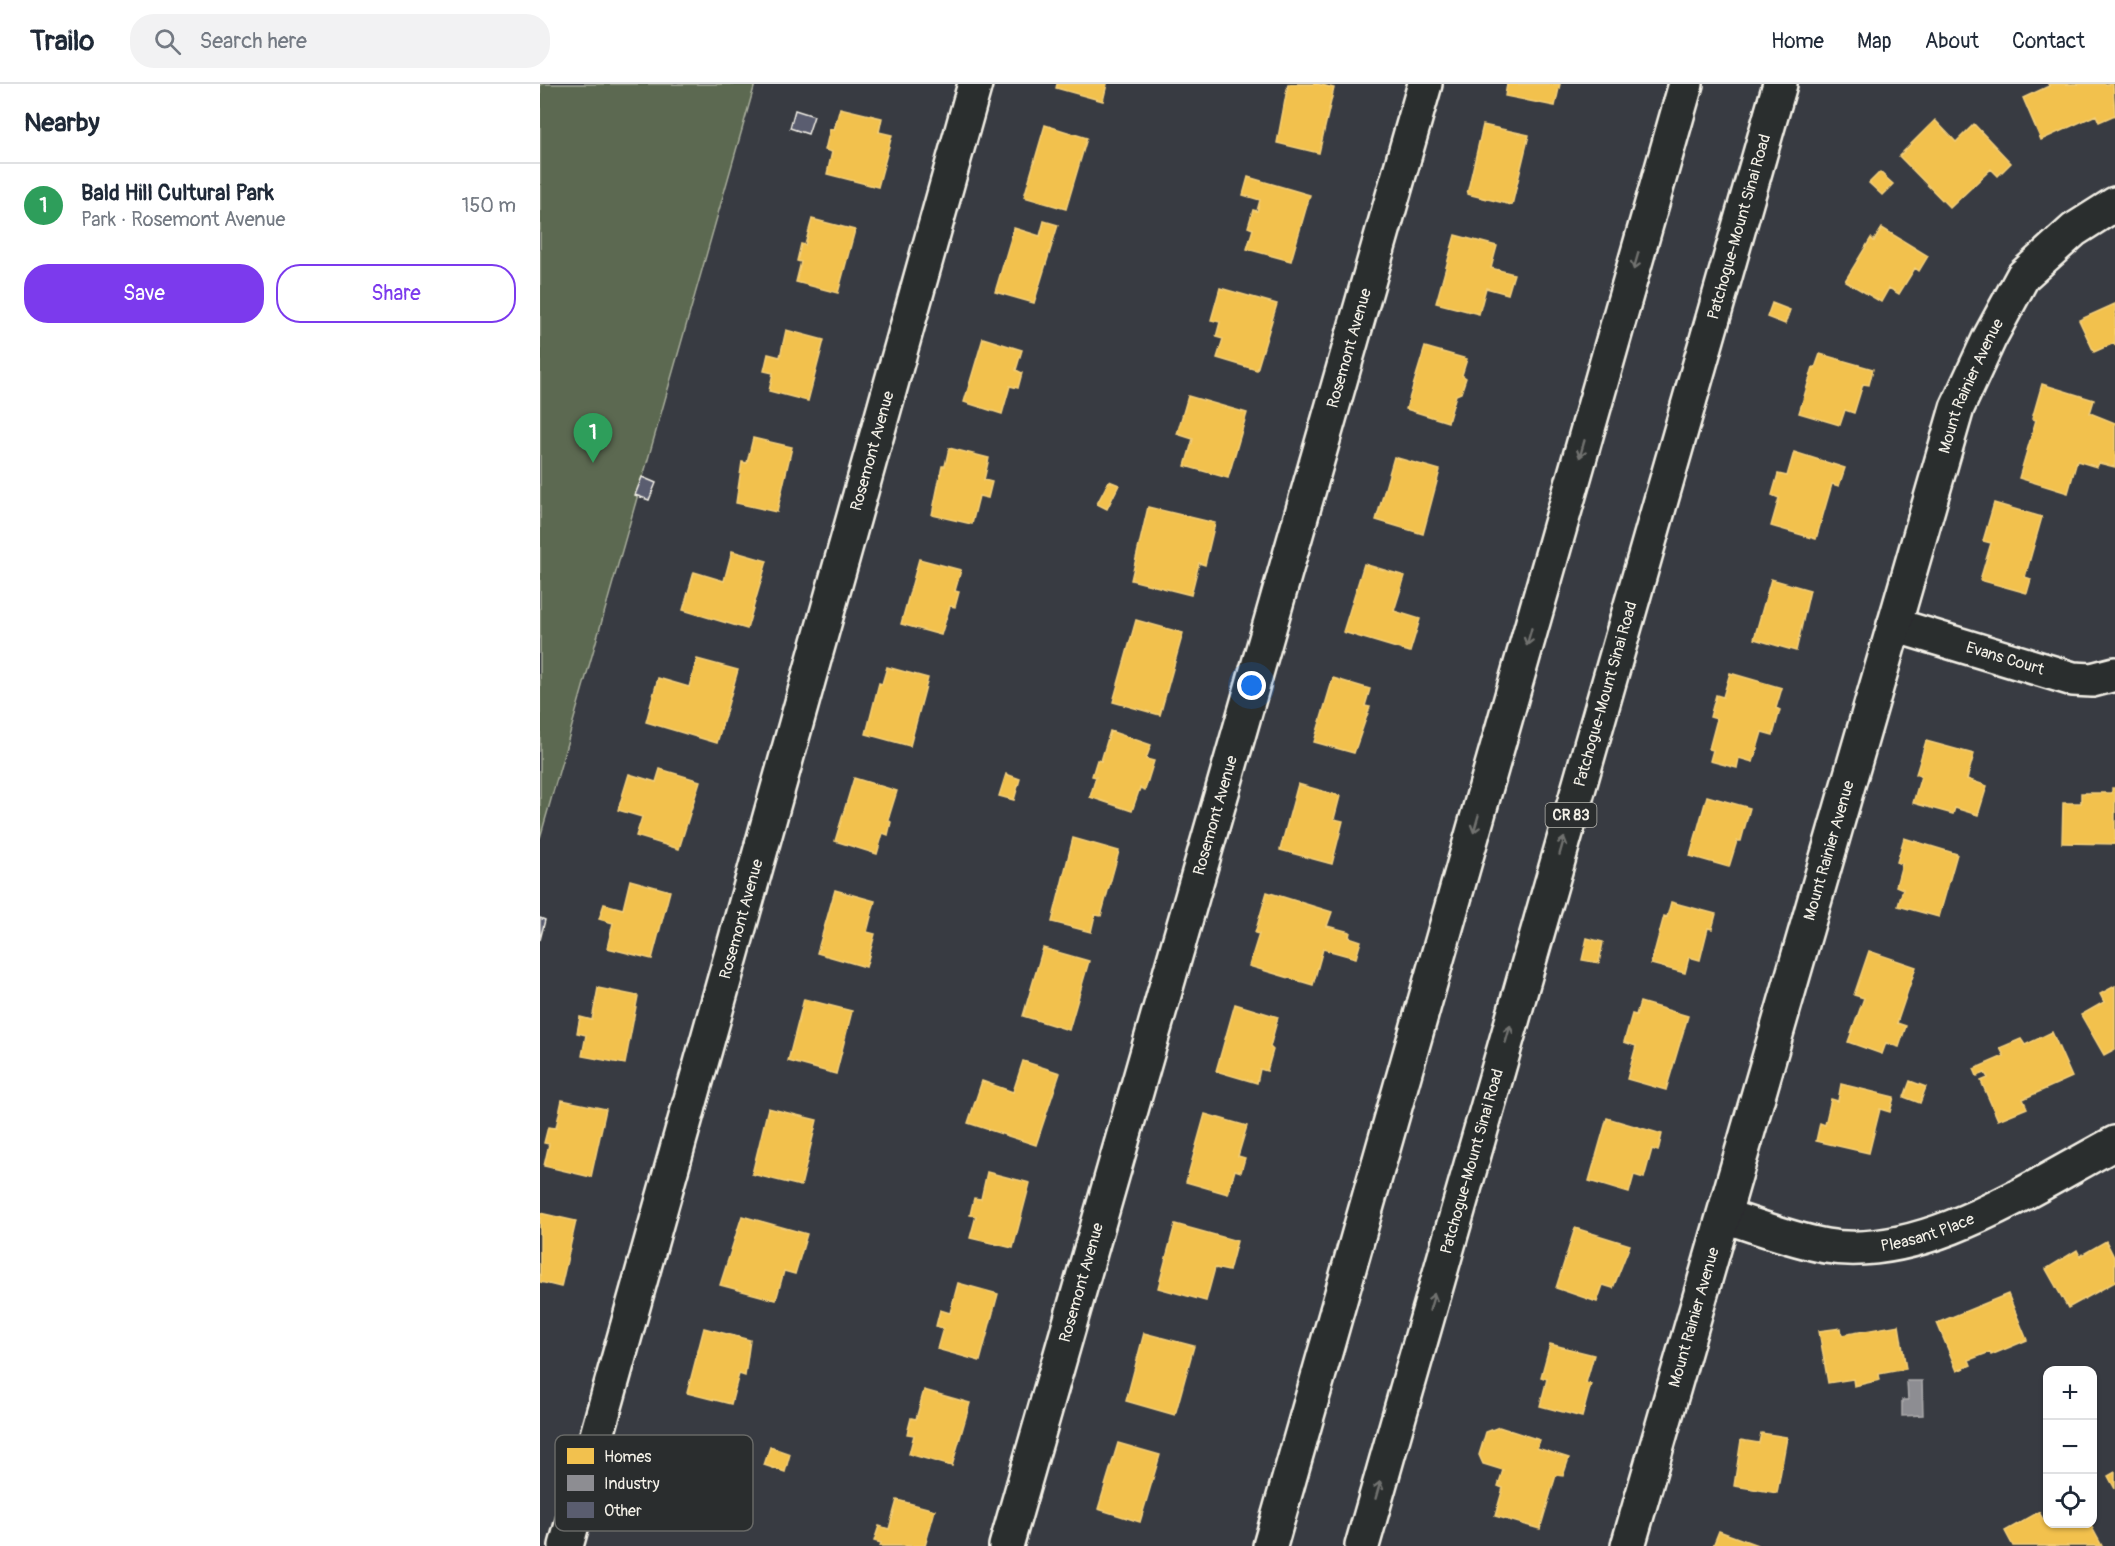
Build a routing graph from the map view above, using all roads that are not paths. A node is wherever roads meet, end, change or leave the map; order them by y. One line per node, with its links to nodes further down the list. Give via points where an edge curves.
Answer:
1 (975, 84): 12 (main road, Rosemont Avenue)
2 (1425, 84): 15 (main road, Rosemont Avenue)
3 (1671, 84): 7 (main road)
4 (1686, 84): 7 (main road)
5 (1780, 84): 17 (main road, Patchogue-Mount Sinai Road / CR 83, one-way to 5)
6 (2115, 204): 8 (main road, Mount Rainier Avenue, via 2074,230 2023,276 1989,339 1957,408)
7 (1648, 216): 16 (main road, one-way to 16)
8 (1894, 625): 9 (main road, Evans Court, via 2062,676 2092,680); 11 (main road, Mount Rainier Avenue)
9 (2115, 674)
10 (2115, 1143): 11 (main road, Pleasant Place, via 1989,1210 1910,1241 1865,1247 1826,1246)
11 (1725, 1216): 18 (main road, Mount Rainier Avenue)
12 (597, 1435)
13 (570, 1531): 14 (main road, Rosemont Avenue)
14 (566, 1546)
15 (1006, 1546)
16 (1270, 1546)
17 (1362, 1546)
18 (1628, 1546)

